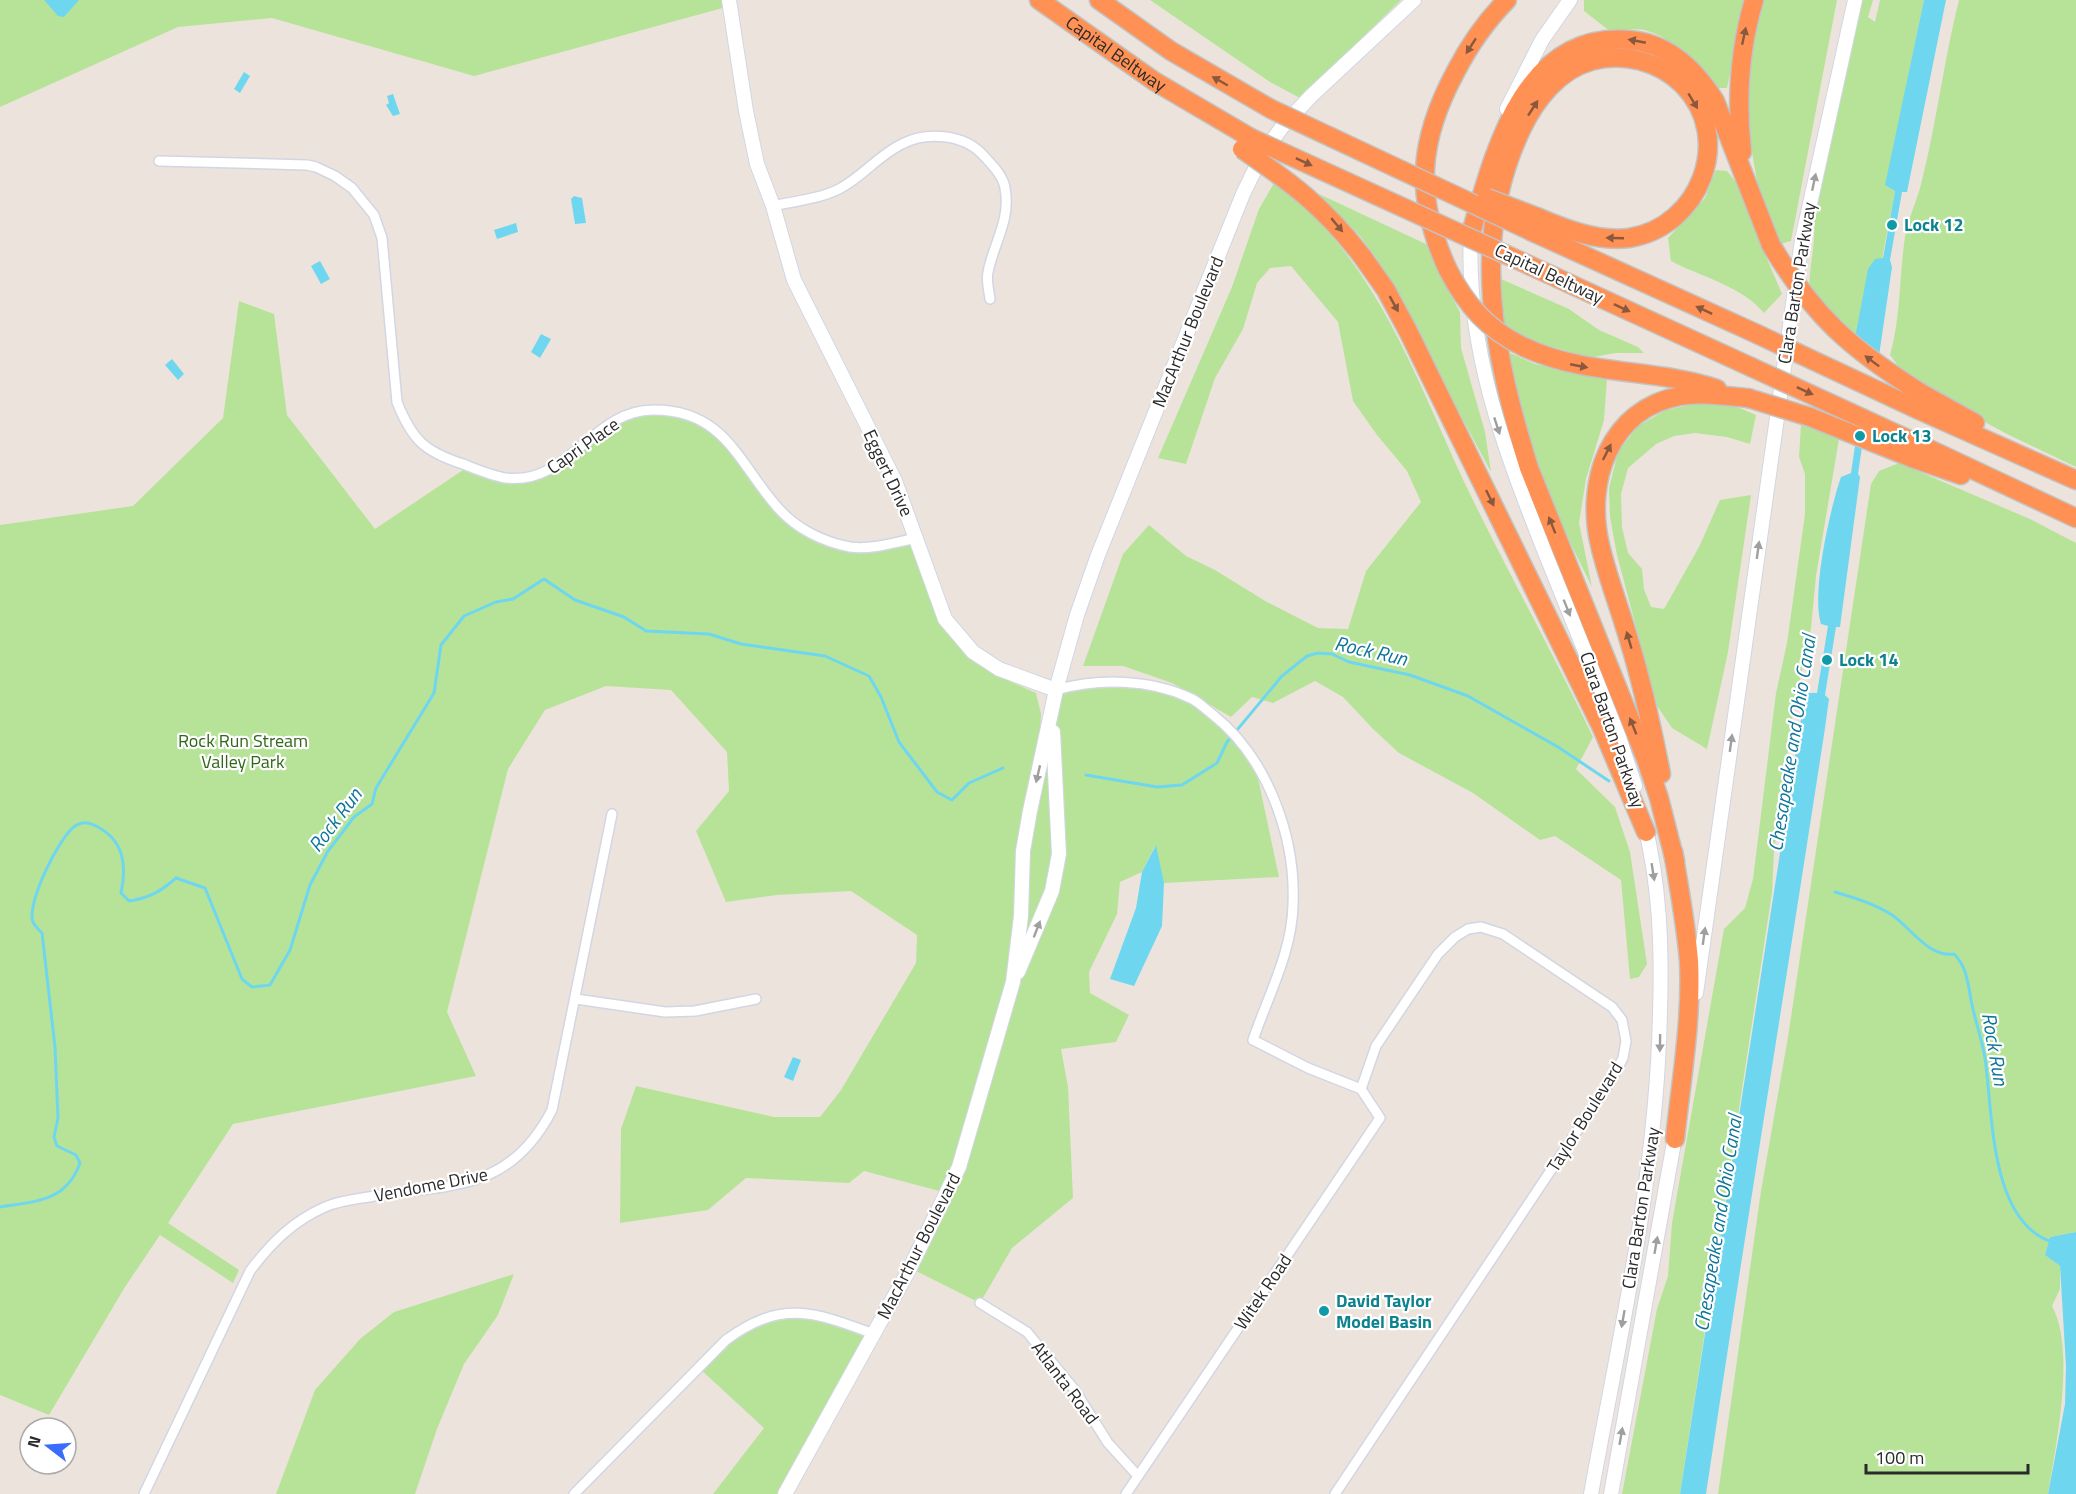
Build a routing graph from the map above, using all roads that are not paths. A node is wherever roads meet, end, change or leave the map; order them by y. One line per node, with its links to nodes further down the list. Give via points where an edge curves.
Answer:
1 (729, 0): 12 (main road, Eggert Drive, via 757,164)
2 (1039, 0): 9 (highway, Capital Beltway)
3 (1099, 0): 13 (highway, Capital Beltway, one-way to 3, bridge, via 1271,109 1171,51)
4 (1414, 0): 22 (main road, MacArthur Boulevard, via 1311,96 1262,155 1098,555)
5 (1507, 0): 16 (highway, one-way to 16, bridge, via 1460,63 1428,138 1425,182 1429,222 1448,270 1483,321 1524,347 1566,363 1699,383)
6 (1570, 0): 14 (main road, Clara Barton Parkway, via 1542,40 1508,108 1480,178)
7 (1754, 0): 11 (highway, one-way to 7, via 1739,71)
8 (1855, 0): 31 (main road, Clara Barton Parkway, one-way to 8, via 1802,240)
9 (1247, 143): 18 (highway, Capital Beltway, one-way to 18, bridge, via 1752,367); 25 (highway, one-way to 25, bridge, via 1334,220 1386,290 1602,728)
10 (159, 161): 21 (street, Capri Place, via 307,165 352,188 374,214 382,238 397,402 424,446 437,456 506,478 538,476 555,468 600,429 618,419 654,410 689,416 711,426 731,443 780,509 809,533 851,547)
11 (1745, 178): 14 (highway, one-way to 14, via 1714,101 1690,68 1652,44 1612,38 1594,41 1562,53 1529,87 1495,154); 17 (highway, one-way to 11, bridge, via 1829,326 1796,285 1771,245)
12 (773, 206): 15 (street, via 839,189 902,143 930,135 954,138 978,150 1005,185 1007,207 1002,234 987,273); 21 (main road, Eggert Drive, via 803,302 895,481)
13 (1536, 225): 17 (highway, Capital Beltway, one-way to 13, bridge, via 1757,334); 26 (highway, one-way to 13, via 1646,759 1517,430 1495,336 1489,263 1495,210 1509,159 1527,117 1553,83 1580,65 1608,57 1649,63 1684,86 1704,123 1708,144 1699,186 1677,218 1643,235 1617,238)
14 (1471, 233): 25 (main road, Clara Barton Parkway, one-way to 25, via 1474,314 1482,369 1497,424 1619,737)
15 (990, 299)
16 (1748, 398): 18 (highway, bridge); 26 (highway, one-way to 16, via 1646,702 1599,544 1597,484 1609,447 1632,419 1648,407 1681,395)
17 (1920, 401): 19 (highway)
18 (1913, 450): 20 (highway)
19 (2072, 478)
20 (2076, 518)
21 (917, 538): 22 (main road, Eggert Drive, via 945,619 960,639 999,669)
22 (1056, 690): 23 (main road, MacArthur Boulevard); 30 (street, Eggert Drive, via 1119,682 1145,684 1192,698 1245,748 1281,816 1291,862 1293,906 1285,957 1252,1040)
23 (1052, 718): 27 (main road, MacArthur Boulevard, one-way to 27, via 1023,851); 27 (main road, MacArthur Boulevard, one-way to 23, via 1052,891 1059,854)
24 (612, 814): 28 (street, Vendome Drive)
25 (1646, 832): 40 (main road, Clara Barton Parkway, one-way to 40, via 1658,903 1661,971 1653,1140)
26 (1675, 861): 31 (highway, via 1684,914 1689,997)
27 (1013, 982): 33 (main road, MacArthur Boulevard, via 959,1167)
28 (576, 999): 29 (street, via 665,1012 695,1011); 35 (street, Vendome Drive, via 552,1110 524,1153 496,1173 472,1181 327,1206 293,1224 271,1244 250,1271)
29 (756, 999)
30 (1361, 1089): 34 (street, Witek Road, via 1380,1118); 39 (street, Taylor Boulevard, via 1376,1046 1438,954 1468,929 1481,927 1503,934 1612,1007 1626,1029 1623,1058 1613,1077)
31 (1675, 1139): 41 (main road, Clara Barton Parkway, one-way to 31)
32 (980, 1303): 34 (street, Atlanta Road, via 1027,1332 1074,1389 1108,1443)
33 (874, 1334): 36 (street, via 819,1314 793,1313 747,1324 726,1340); 37 (main road, MacArthur Boulevard)
34 (1138, 1476): 38 (street, Witek Road)
35 (144, 1494)
36 (574, 1494)
37 (785, 1494)
38 (1126, 1494)
39 (1335, 1494)
40 (1591, 1494)
41 (1611, 1494)

